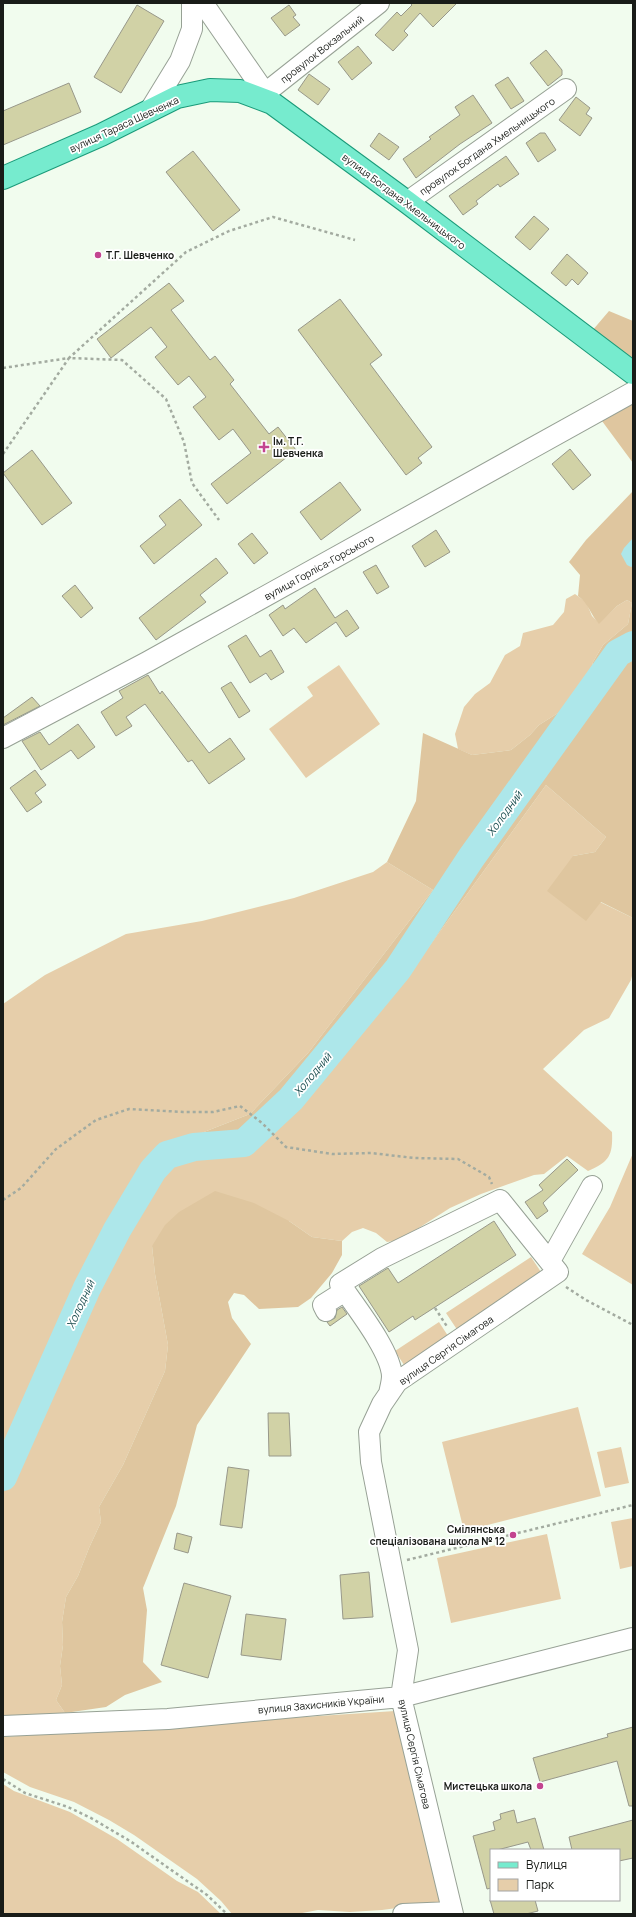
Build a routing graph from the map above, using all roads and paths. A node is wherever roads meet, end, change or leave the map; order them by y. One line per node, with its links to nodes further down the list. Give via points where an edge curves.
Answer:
1 (192, 3): 6 (street, via 192,28 180,61)
2 (203, 3): 5 (street, вулиця Богдана Хмельницького)
3 (379, 3): 5 (street, провулок Вокзальний)
4 (566, 89): 8 (street, провулок Богдана Хмельницького)
5 (268, 99): 6 (main road, вулиця Тараса Шевченка, via 240,91 210,90 177,98); 8 (main road, вулиця Богдана Хмельницького)
6 (150, 110): 7 (main road, вулиця Тараса Шевченка, via 101,135)
7 (3, 178)
8 (407, 202): 12 (main road, вулиця Богдана Хмельницького)
9 (355, 240): 10 (path, via 273,217 229,231 186,252)
10 (69, 358): 11 (path); 14 (path); 15 (path, via 122,360 166,399 184,442 192,483)
11 (3, 368)
12 (633, 373)
13 (633, 392): 16 (street, вулиця Горліса-Горського, via 147,662)
14 (3, 454)
15 (219, 520)
16 (3, 738)
17 (489, 1177): 19 (path, via 458,1159 371,1153 332,1154 286,1146 240,1106 213,1112 129,1108 96,1120 56,1149 21,1188)
18 (592, 1186): 20 (street)
19 (3, 1200)
20 (550, 1269): 22 (path, via 586,1300); 23 (street, вулиця Сергія Сімагова); 24 (street, via 500,1200 382,1258 340,1284 335,1302 384,1350 392,1377)
21 (435, 1308): 23 (path)
22 (633, 1325)
23 (456, 1342): 24 (street, вулиця Сергія Сімагова, via 397,1382)
24 (389, 1394): 26 (street, вулиця Сергія Сімагова, via 369,1432 371,1462)
25 (633, 1505): 26 (path)
26 (391, 1564): 28 (street, вулиця Сергія Сімагова, via 408,1650)
27 (633, 1638): 28 (street, вулиця Захисників України)
28 (401, 1697): 29 (street, вулиця Захисників України, via 168,1719); 31 (street, вулиця Сергія Сімагова)
29 (3, 1726)
30 (3, 1779): 32 (path, via 25,1793 92,1818 130,1841 207,1895)
31 (453, 1913): 33 (street)
32 (227, 1914)
33 (403, 1914)

